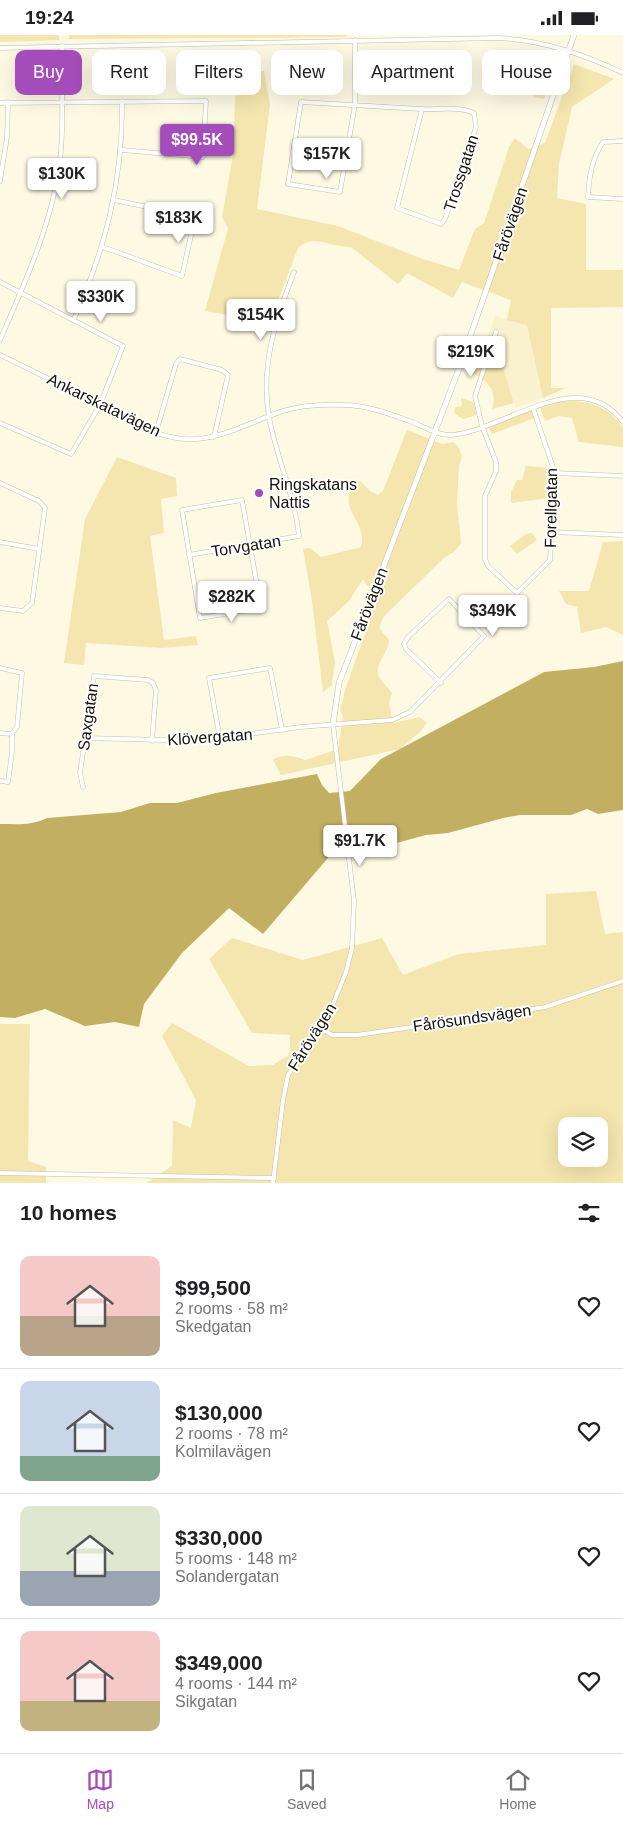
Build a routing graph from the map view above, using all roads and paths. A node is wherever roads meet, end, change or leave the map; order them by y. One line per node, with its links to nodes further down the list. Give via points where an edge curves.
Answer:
1 (574, 35): 6 (street, Fårövägen)
2 (355, 40): 3 (street); 5 (street, via 520,39); 14 (street)
3 (62, 47): 4 (street); 12 (street)
4 (0, 48)
5 (564, 50)
6 (568, 50)
7 (570, 52): 8 (street)
8 (623, 73)
9 (553, 95): 35 (street, Fårövägen, via 488,291)
10 (122, 101): 12 (street); 17 (street); 17 (street, via 206,101 203,157)
11 (8, 102): 12 (street); 13 (street); 18 (street, via 7,137)
12 (63, 102): 24 (street, via 54,193 48,220)
13 (0, 103)
14 (356, 104): 14 (street, Trossgatan, via 340,192 288,184 301,102); 15 (street, Trossgatan)
15 (422, 109): 15 (street, Trossgatan, via 467,110 474,113 476,119 446,219 441,224 397,208)
16 (623, 141): 19 (street, via 603,141 595,154 588,197)
17 (122, 150): 20 (street)
18 (0, 181)
19 (623, 199)
20 (114, 201): 21 (street); 21 (street, via 195,217 182,276)
21 (103, 247): 25 (street)
22 (294, 272): 31 (street, via 268,352)
23 (0, 282): 24 (street)
24 (21, 293): 25 (street); 27 (street)
25 (74, 319): 29 (street, via 123,346)
26 (496, 331): 34 (street, via 475,397)
27 (0, 340)
28 (0, 355): 29 (street, Ankarskatavägen)
29 (100, 405): 33 (street, via 71,454); 36 (street, Ankarskatavägen)
30 (533, 408): 32 (street, Ankarskatavägen, via 554,400 576,398 607,407); 34 (street, Ankarskatavägen); 38 (street, Forellgatan)
31 (269, 416): 35 (street, Ankarskatavägen, via 312,405 344,405 369,408); 37 (street, Ankarskatavägen); 44 (street, Torvgatan, via 299,536)
32 (623, 422)
33 (0, 423)
34 (482, 426): 35 (street, Ankarskatavägen, via 450,435); 41 (street, Forellgatan, via 496,462 496,471 485,496 484,549 488,566 517,593 550,560)
35 (435, 431): 50 (street, Fårövägen, via 339,683)
36 (156, 432): 37 (street, Ankarskatavägen, via 175,438); 37 (street, via 180,359 222,370 228,375)
37 (214, 437)
38 (555, 473): 39 (street); 41 (street, Forellgatan)
39 (623, 475)
40 (0, 483): 45 (street, via 39,501 45,508)
41 (552, 532): 42 (street)
42 (623, 535)
43 (0, 542): 45 (street)
44 (250, 545): 46 (street, Torvgatan); 46 (street, via 242,500 182,510); 46 (street, via 261,608 209,617 200,618)
45 (40, 549): 47 (street, via 32,603 23,611)
46 (189, 555)
47 (0, 608)
48 (0, 668): 53 (street, via 22,673 17,727)
49 (441, 683): 49 (street, Klövergatan, via 484,636 449,599 404,644); 50 (street, Klövergatan, via 410,712 392,720)
50 (333, 724): 51 (street, Klövergatan); 60 (street, Fårövägen, via 354,901 352,948 338,995)
51 (282, 730): 55 (street, Klövergatan); 55 (street, via 270,668 249,670 209,678)
52 (0, 733): 53 (street)
53 (12, 734): 57 (street, via 8,782)
54 (85, 738): 56 (street, Klövergatan); 56 (street, Saxgatan, via 94,676 154,683); 58 (street, Saxgatan, via 80,773)
55 (220, 739): 56 (street, Klövergatan)
56 (152, 741)
57 (0, 781)
58 (83, 787)
59 (623, 981): 60 (street, Fårösundsvägen, via 545,1007 496,1015 357,1035 332,1035)
60 (320, 1028): 62 (street, Fårövägen, via 288,1075 282,1101)
61 (0, 1173): 62 (street)
62 (274, 1181)

